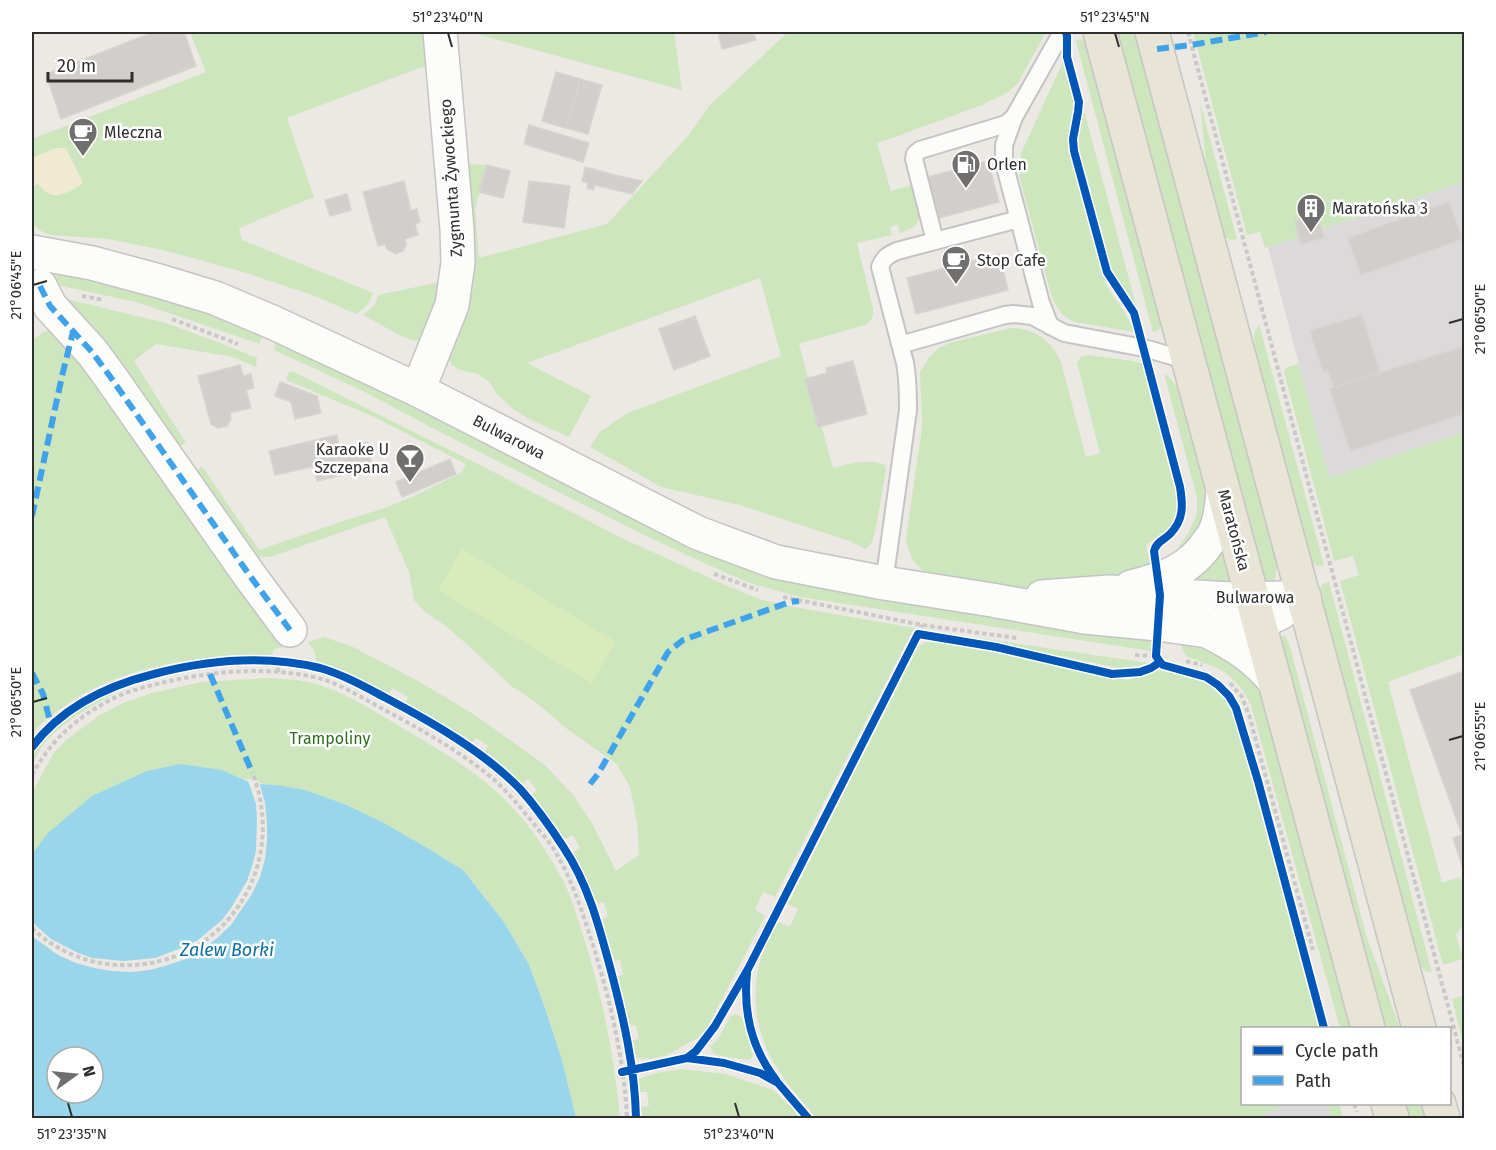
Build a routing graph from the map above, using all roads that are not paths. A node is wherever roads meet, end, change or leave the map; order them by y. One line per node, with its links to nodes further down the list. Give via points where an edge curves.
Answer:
1 (440, 32): 13 (street, Zygmunta Żywockiego, via 458,263 452,305)
2 (1062, 32): 5 (lane)
3 (1100, 32): 12 (main road, Maratońska)
4 (1155, 37): 17 (main road)
5 (1014, 117): 6 (lane, via 1004,145 1004,163); 7 (lane, via 1006,124 915,154)
6 (1019, 219): 7 (lane); 10 (lane)
7 (935, 241): 11 (lane, via 897,250 887,255 880,267)
8 (32, 252): 13 (street, Bulwarowa, via 215,298)
9 (39, 286): 20 (street, via 50,306 109,375)
10 (1050, 326): 11 (lane, via 1032,316 1005,315); 12 (lane, via 1064,333)
11 (900, 345): 15 (lane, via 908,377 908,410)
12 (1189, 361): 14 (main road, Maratońska)
13 (418, 390): 15 (street, Bulwarowa, via 698,533 776,562)
14 (1223, 492): 16 (street, via 1216,531 1193,560 1158,579); 19 (main road, Maratońska)
15 (884, 583): 18 (street, Bulwarowa)
16 (1109, 592): 18 (street, Bulwarowa); 19 (street, Bulwarowa)
17 (1304, 597): 19 (street, Bulwarowa); 24 (main road)
18 (992, 600): 21 (street, Bulwarowa, via 1085,617)
19 (1256, 611): 21 (street, Bulwarowa, via 1243,628); 22 (main road, Maratońska)
20 (290, 630)
21 (1207, 631): 22 (street, via 1252,657)
22 (1275, 682): 23 (main road, Maratońska)
23 (1367, 1027)
24 (1418, 1027)

